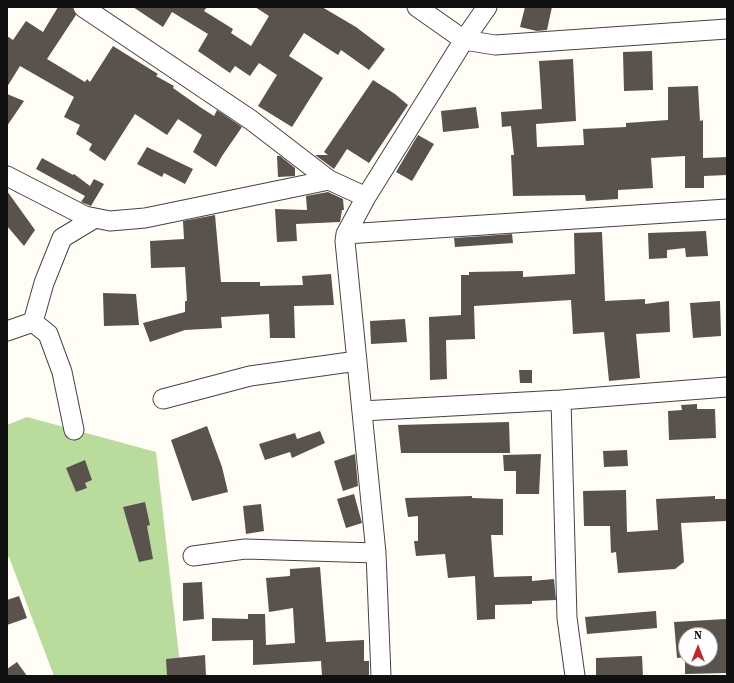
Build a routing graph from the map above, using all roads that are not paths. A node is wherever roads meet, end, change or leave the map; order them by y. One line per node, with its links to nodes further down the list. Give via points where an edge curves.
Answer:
1 (83, 7): 7 (street, via 251,120)
2 (418, 7): 5 (street)
3 (487, 7): 5 (street)
4 (727, 29): 5 (street, via 495,45)
5 (464, 40): 8 (street)
6 (7, 176): 10 (street, via 85,216)
7 (329, 180): 8 (street); 10 (street, via 145,218 110,221)
8 (366, 197): 11 (street)
9 (727, 209): 11 (street)
10 (95, 218): 12 (street, via 62,238 44,282)
11 (346, 234): 14 (street, via 344,251)
12 (33, 322): 13 (street); 19 (street, via 48,334 62,372)
13 (7, 331)
14 (356, 361): 16 (street, via 250,376); 18 (street)
15 (727, 387): 17 (street)
16 (163, 399)
17 (561, 400): 18 (street); 23 (street, via 567,618)
18 (362, 411): 20 (street)
19 (74, 430)
20 (376, 553): 21 (street, via 245,549); 22 (street)
21 (193, 556)
22 (381, 676)
23 (575, 676)

